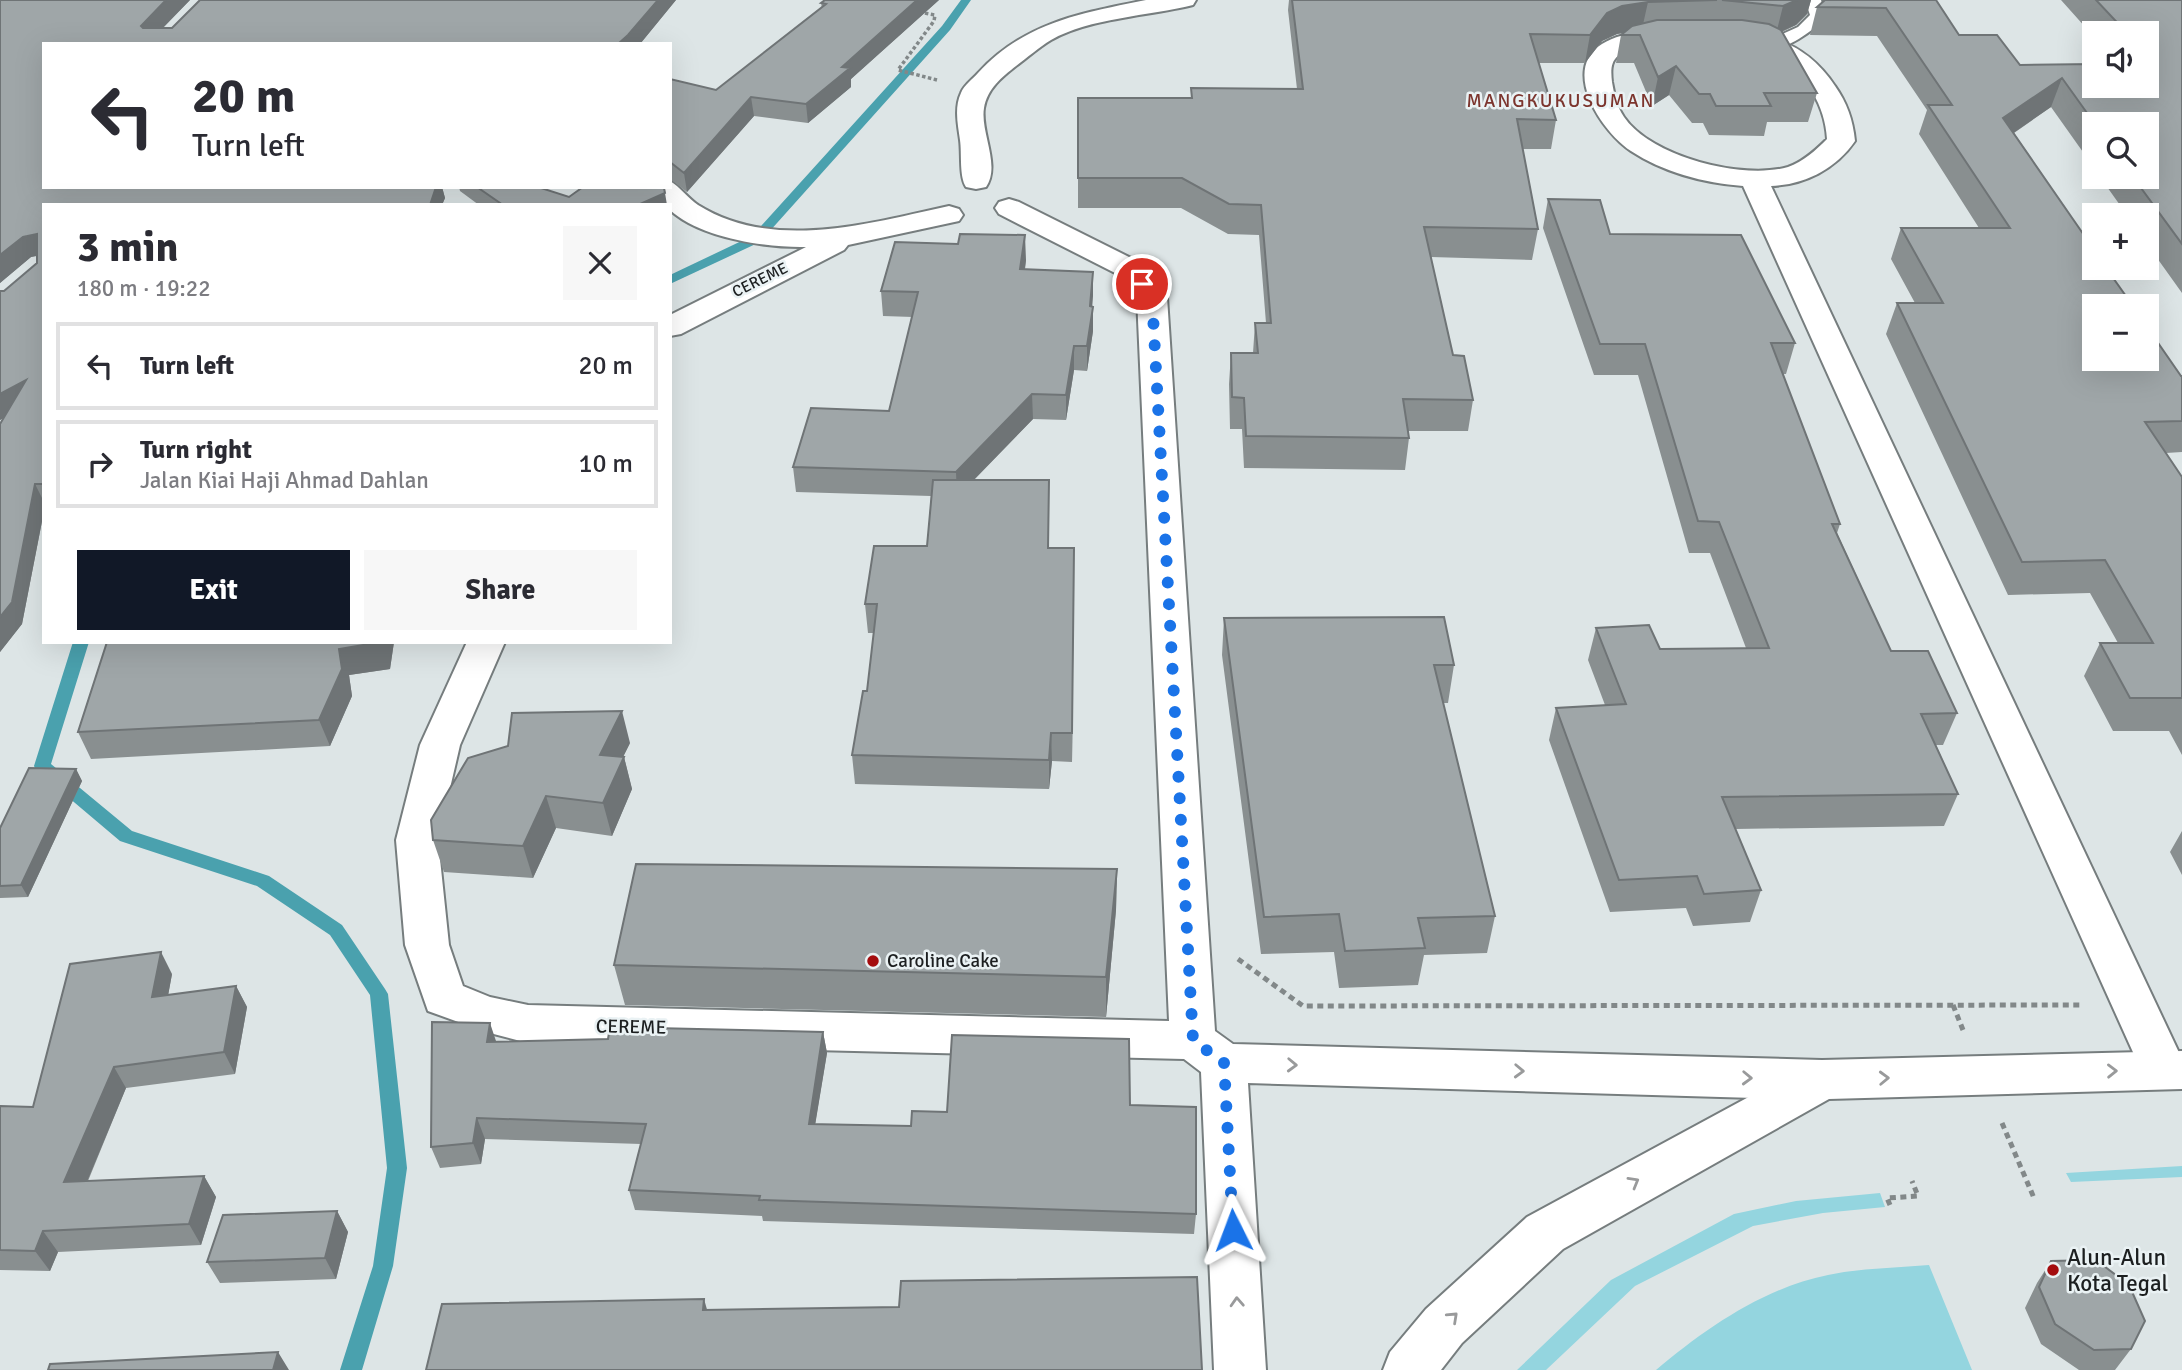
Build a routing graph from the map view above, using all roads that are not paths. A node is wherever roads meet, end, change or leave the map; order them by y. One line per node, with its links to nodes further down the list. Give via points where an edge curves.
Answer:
1 (1112, 0): 4 (street)
2 (1184, 0): 4 (street)
3 (1813, 0): 5 (lane, via 1818,16 1812,23)
4 (1150, 5): 7 (street, via 1043,34 996,69 974,93 970,111)
5 (1771, 45): 6 (street, via 1800,61 1822,86 1841,129 1840,141 1824,159 1798,173); 6 (street, via 1686,37 1647,40 1613,48 1603,56 1598,72 1601,100 1622,132 1673,162 1710,174)
6 (1754, 180): 14 (street, via 2134,1005)
7 (976, 181): 9 (street, via 991,182 1012,193 1014,201); 9 (street, via 940,193 937,201 940,209)
8 (664, 189): 10 (street, via 688,211 728,228 778,239)
9 (980, 215): 10 (street); 13 (street, via 1132,270 1152,297)
10 (852, 236): 11 (street, CEREME)
11 (672, 326)
12 (485, 644): 13 (street, CEREME, via 440,745 417,840 427,945 444,998 528,1024)
13 (1208, 1051): 15 (street, one-way to 15); 16 (street, one-way to 13)
14 (2173, 1070): 15 (street, one-way to 14)
15 (1822, 1080): 17 (street, one-way to 15, via 1444,1325 1545,1233)
16 (1240, 1370)
17 (1409, 1370)

